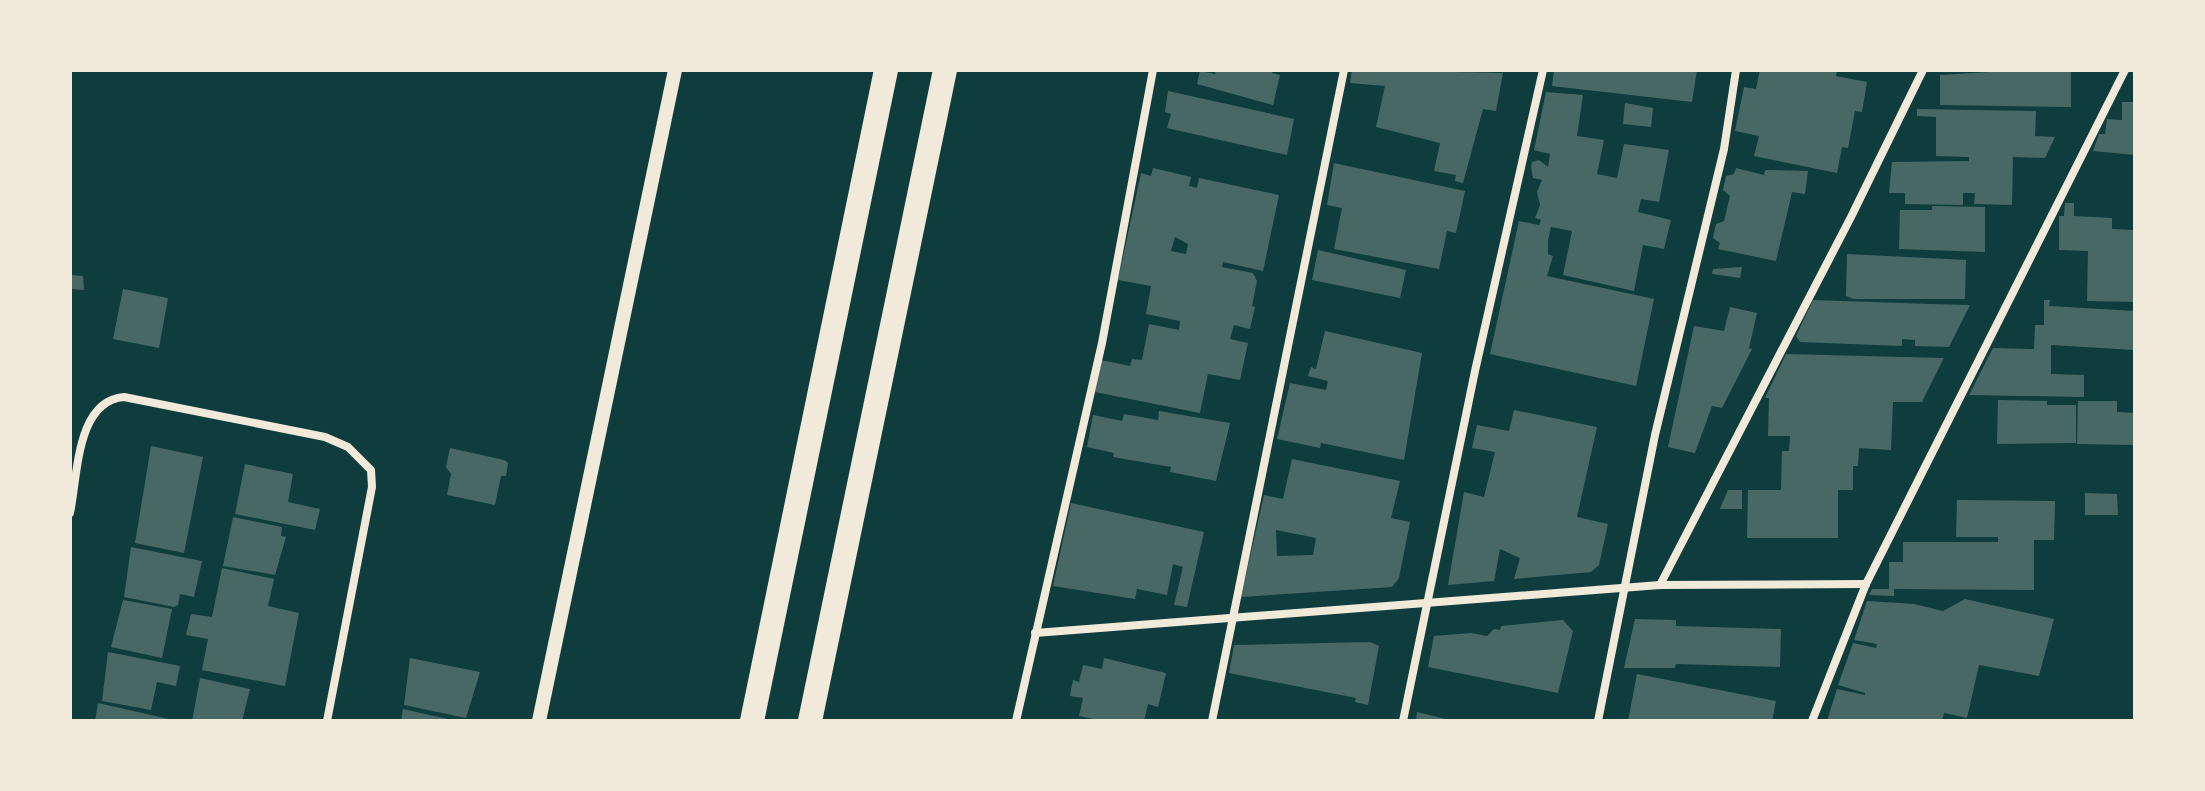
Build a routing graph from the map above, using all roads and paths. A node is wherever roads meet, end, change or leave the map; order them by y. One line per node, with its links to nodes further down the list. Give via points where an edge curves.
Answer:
1 (675, 70): 18 (street)
2 (886, 70): 19 (highway)
3 (945, 70): 20 (highway)
4 (1153, 70): 16 (street, via 1102,343)
5 (1344, 70): 15 (street)
6 (1543, 70): 14 (street)
7 (1736, 70): 13 (street, via 1724,149)
8 (1923, 70): 12 (street)
9 (2125, 70): 11 (street)
10 (70, 513): 17 (street, via 88,422 102,402 124,397 325,437 348,447 371,470 372,487)
11 (1866, 584): 12 (street); 25 (street)
12 (1660, 585): 13 (street)
13 (1624, 589): 14 (street); 24 (street)
14 (1429, 602): 15 (street); 23 (street)
15 (1232, 618): 16 (street); 22 (street)
16 (1035, 633): 21 (street)
17 (327, 721)
18 (539, 721)
19 (752, 721)
20 (810, 721)
21 (1016, 721)
22 (1212, 721)
23 (1403, 721)
24 (1598, 721)
25 (1812, 721)

